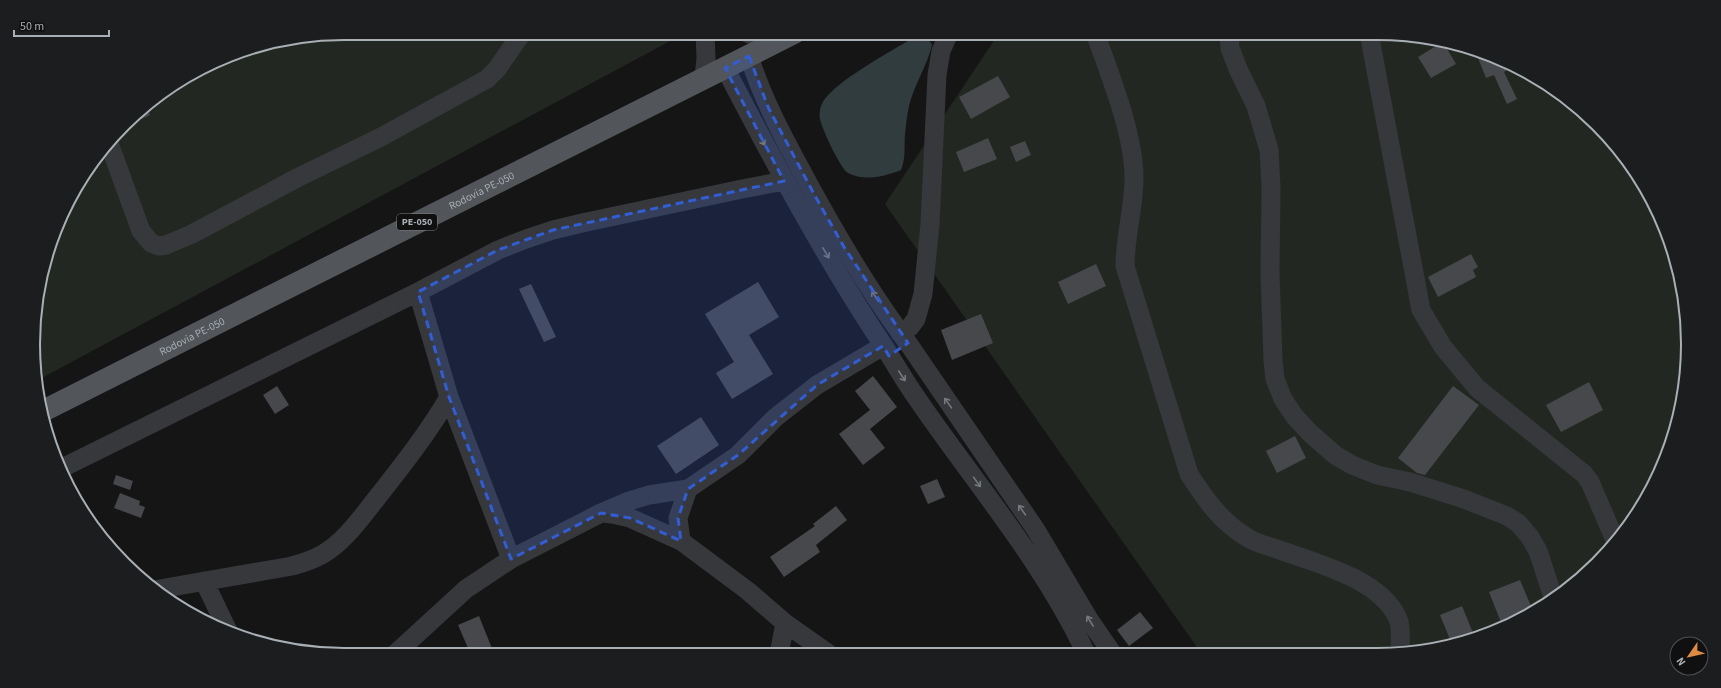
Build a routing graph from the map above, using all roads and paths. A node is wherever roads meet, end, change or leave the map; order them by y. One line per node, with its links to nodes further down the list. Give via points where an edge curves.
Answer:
1 (517, 40): 15 (street, via 487,79 381,137 166,245 151,243 141,231)
2 (705, 40): 12 (street)
3 (765, 40): 9 (street)
4 (779, 40): 9 (main road, Rodovia PE-050 / PE-050)
5 (945, 40): 20 (street, via 937,75 930,224 923,294 916,319 910,327)
6 (1097, 40): 35 (street, via 1128,135 1133,161 1133,196 1125,266 1189,474 1206,500 1228,525 1249,539 1335,570 1364,584 1385,599 1398,619)
7 (1229, 40): 32 (street, via 1238,70 1256,106 1269,150 1272,360 1275,379 1284,399 1295,417 1310,433 1335,455 1352,465 1377,475 1410,482 1464,499 1518,523 1538,551)
8 (1370, 40): 27 (street, via 1422,310 1443,347 1477,388 1584,474 1590,482)
9 (773, 43): 10 (main road, Rodovia PE-050 / PE-050)
10 (749, 56): 11 (main road, Rodovia PE-050 / PE-050); 13 (street)
11 (725, 68): 12 (main road, Rodovia PE-050 / PE-050); 14 (street)
12 (704, 78): 23 (main road, Rodovia PE-050 / PE-050)
13 (768, 106): 14 (street); 16 (street)
14 (750, 115): 17 (street, one-way to 17)
15 (111, 149)
16 (793, 154): 17 (street); 20 (street, one-way to 16, via 844,247)
17 (774, 163): 18 (street)
18 (784, 181): 19 (street, via 553,230 498,250); 21 (street, one-way to 21)
19 (418, 292): 22 (street); 24 (street)
20 (900, 333): 21 (street); 21 (street); 40 (street, one-way to 20, via 1036,530)
21 (883, 346): 25 (street, via 817,385 776,418 738,455); 39 (street, one-way to 39, via 916,397 1020,540 1073,625)
22 (449, 397): 29 (street); 30 (street, via 402,466 336,545 311,561)
23 (47, 409)
24 (66, 466)
25 (688, 489): 26 (street, via 649,495); 28 (street, via 678,518)
26 (601, 513): 28 (street, via 630,518); 29 (street)
27 (1613, 535)
28 (681, 541): 34 (street)
29 (511, 559): 36 (street, via 466,589)
30 (204, 582): 31 (street); 33 (street)
31 (164, 588)
32 (1552, 593)
33 (224, 623)
34 (786, 623): 37 (street); 38 (street)
35 (1400, 647)
36 (402, 648)
37 (780, 648)
38 (816, 648)
39 (1084, 648)
40 (1109, 648)

